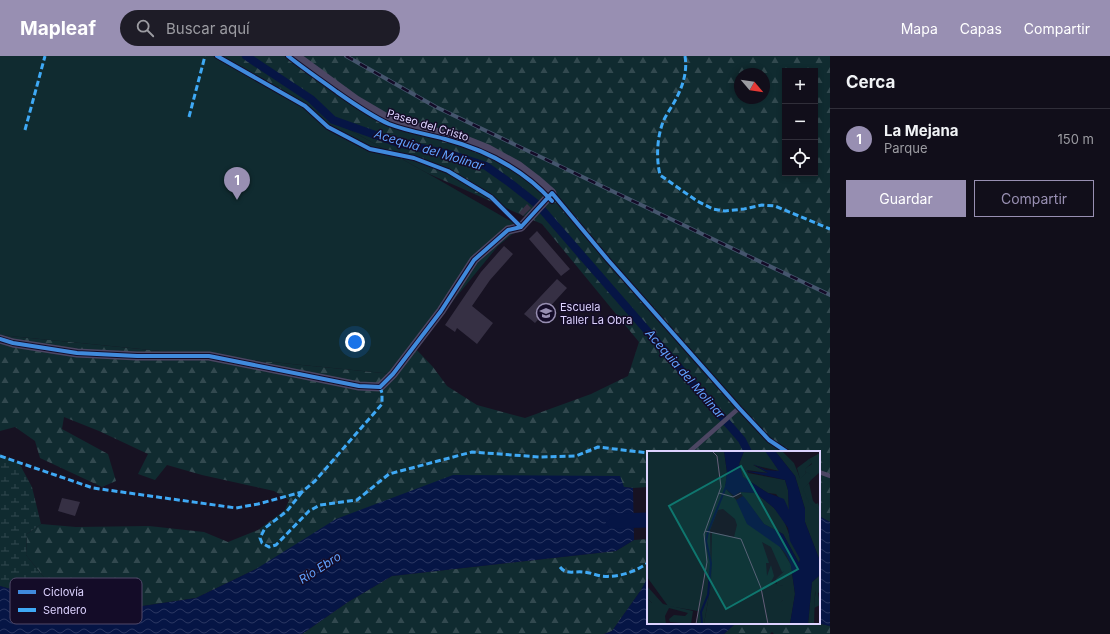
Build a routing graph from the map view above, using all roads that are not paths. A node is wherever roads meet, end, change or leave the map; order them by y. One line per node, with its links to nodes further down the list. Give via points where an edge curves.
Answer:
1 (296, 56): 2 (street, Paseo del Cristo, via 356,100 390,120 463,139 488,149 519,166)
2 (552, 193): 3 (street, via 521,227 508,230 474,260 441,311 393,374 380,387 359,386 209,356 77,353); 4 (lane)
3 (0, 339)
4 (739, 408): 5 (lane); 6 (lane, via 769,440)
5 (690, 451)
6 (786, 451)
7 (820, 472): 8 (lane)
8 (830, 476)

